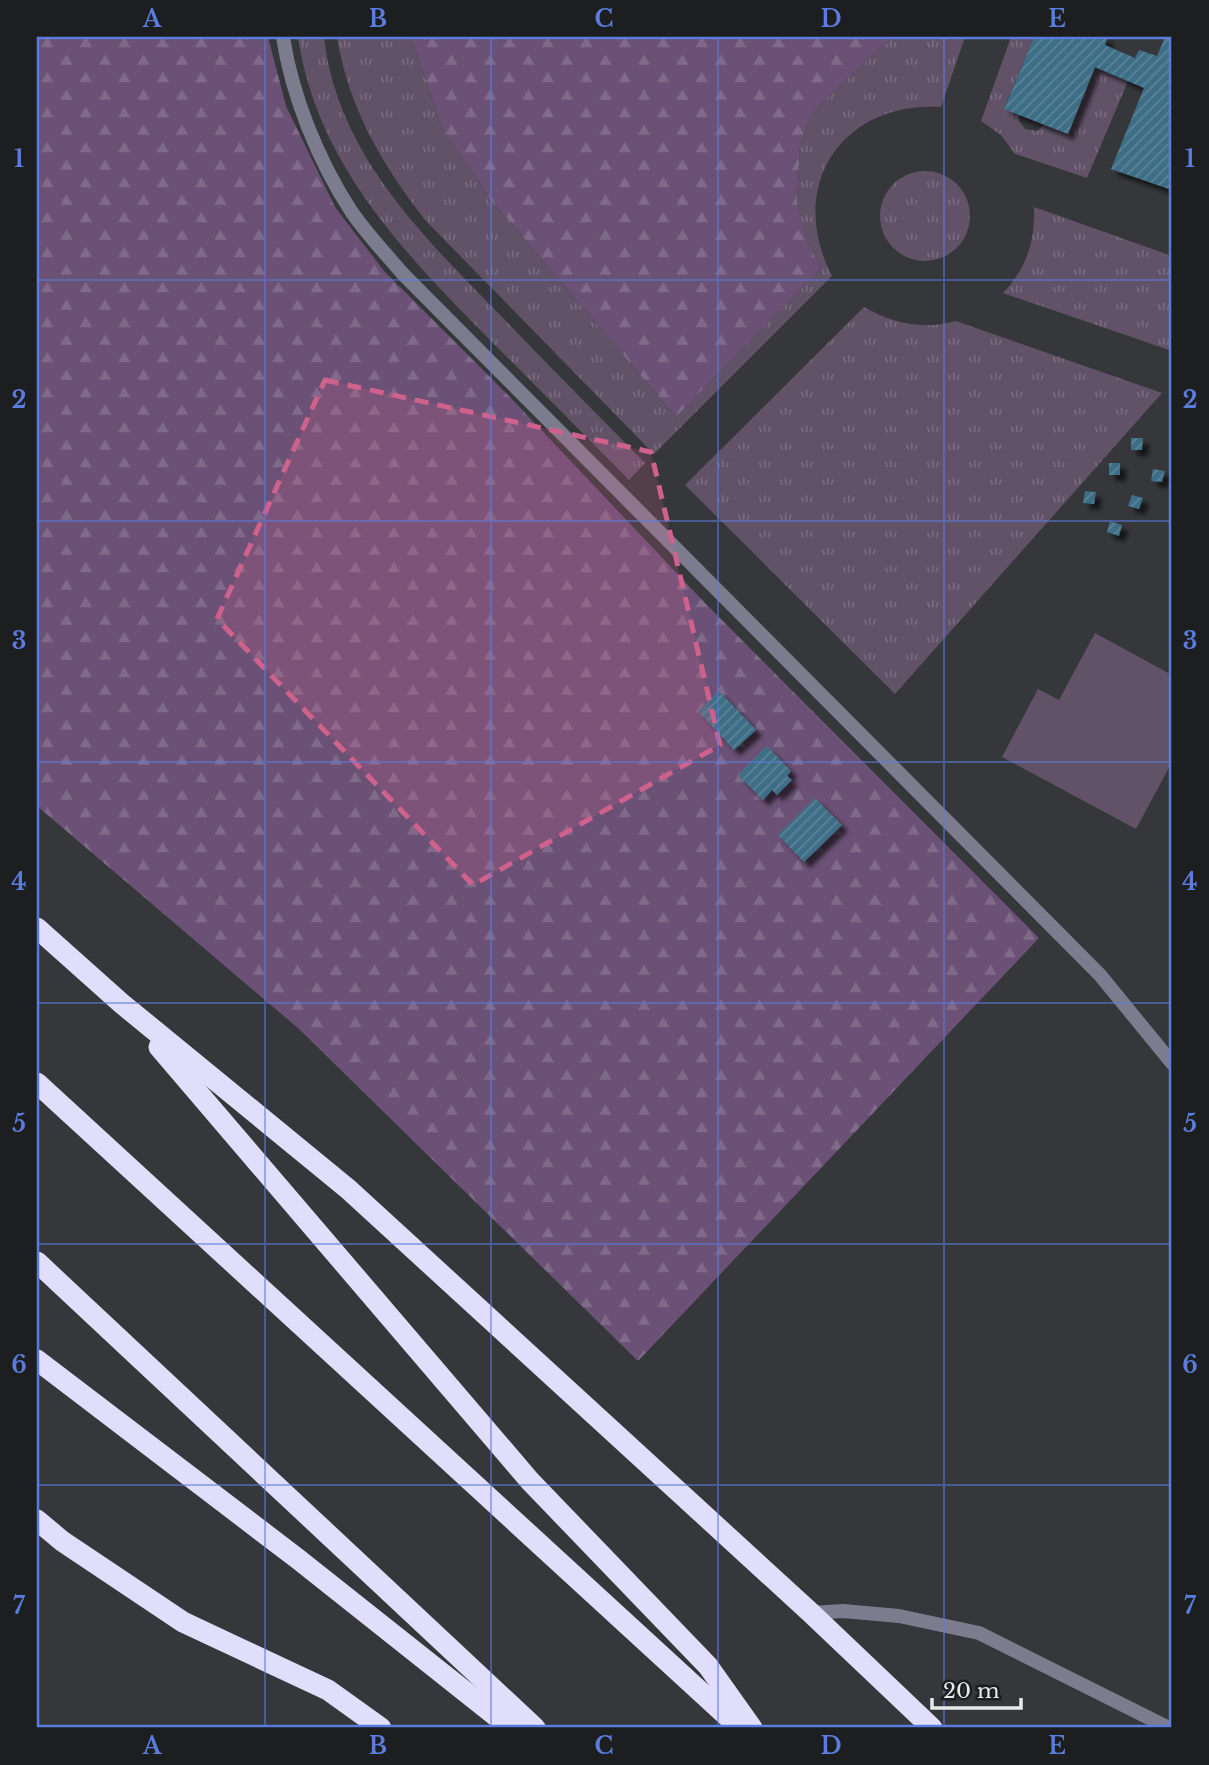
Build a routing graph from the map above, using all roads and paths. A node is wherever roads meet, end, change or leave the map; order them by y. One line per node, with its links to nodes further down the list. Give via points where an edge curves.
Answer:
1 (283, 37): 4 (street, via 302,109 322,156 352,212 402,273 1100,975)
2 (37, 928): 3 (highway)
3 (121, 1003): 9 (highway, via 347,1188); 14 (highway, via 530,1481 708,1666)
4 (1172, 1063)
5 (37, 1083): 13 (highway)
6 (37, 1262): 12 (highway)
7 (37, 1360): 11 (highway)
8 (37, 1520): 10 (highway, via 183,1622 328,1690)
9 (811, 1613): 15 (highway); 16 (street, via 899,1616 979,1633)
10 (381, 1728)
11 (511, 1728)
12 (535, 1728)
13 (740, 1728)
14 (752, 1728)
15 (932, 1728)
16 (1169, 1728)

